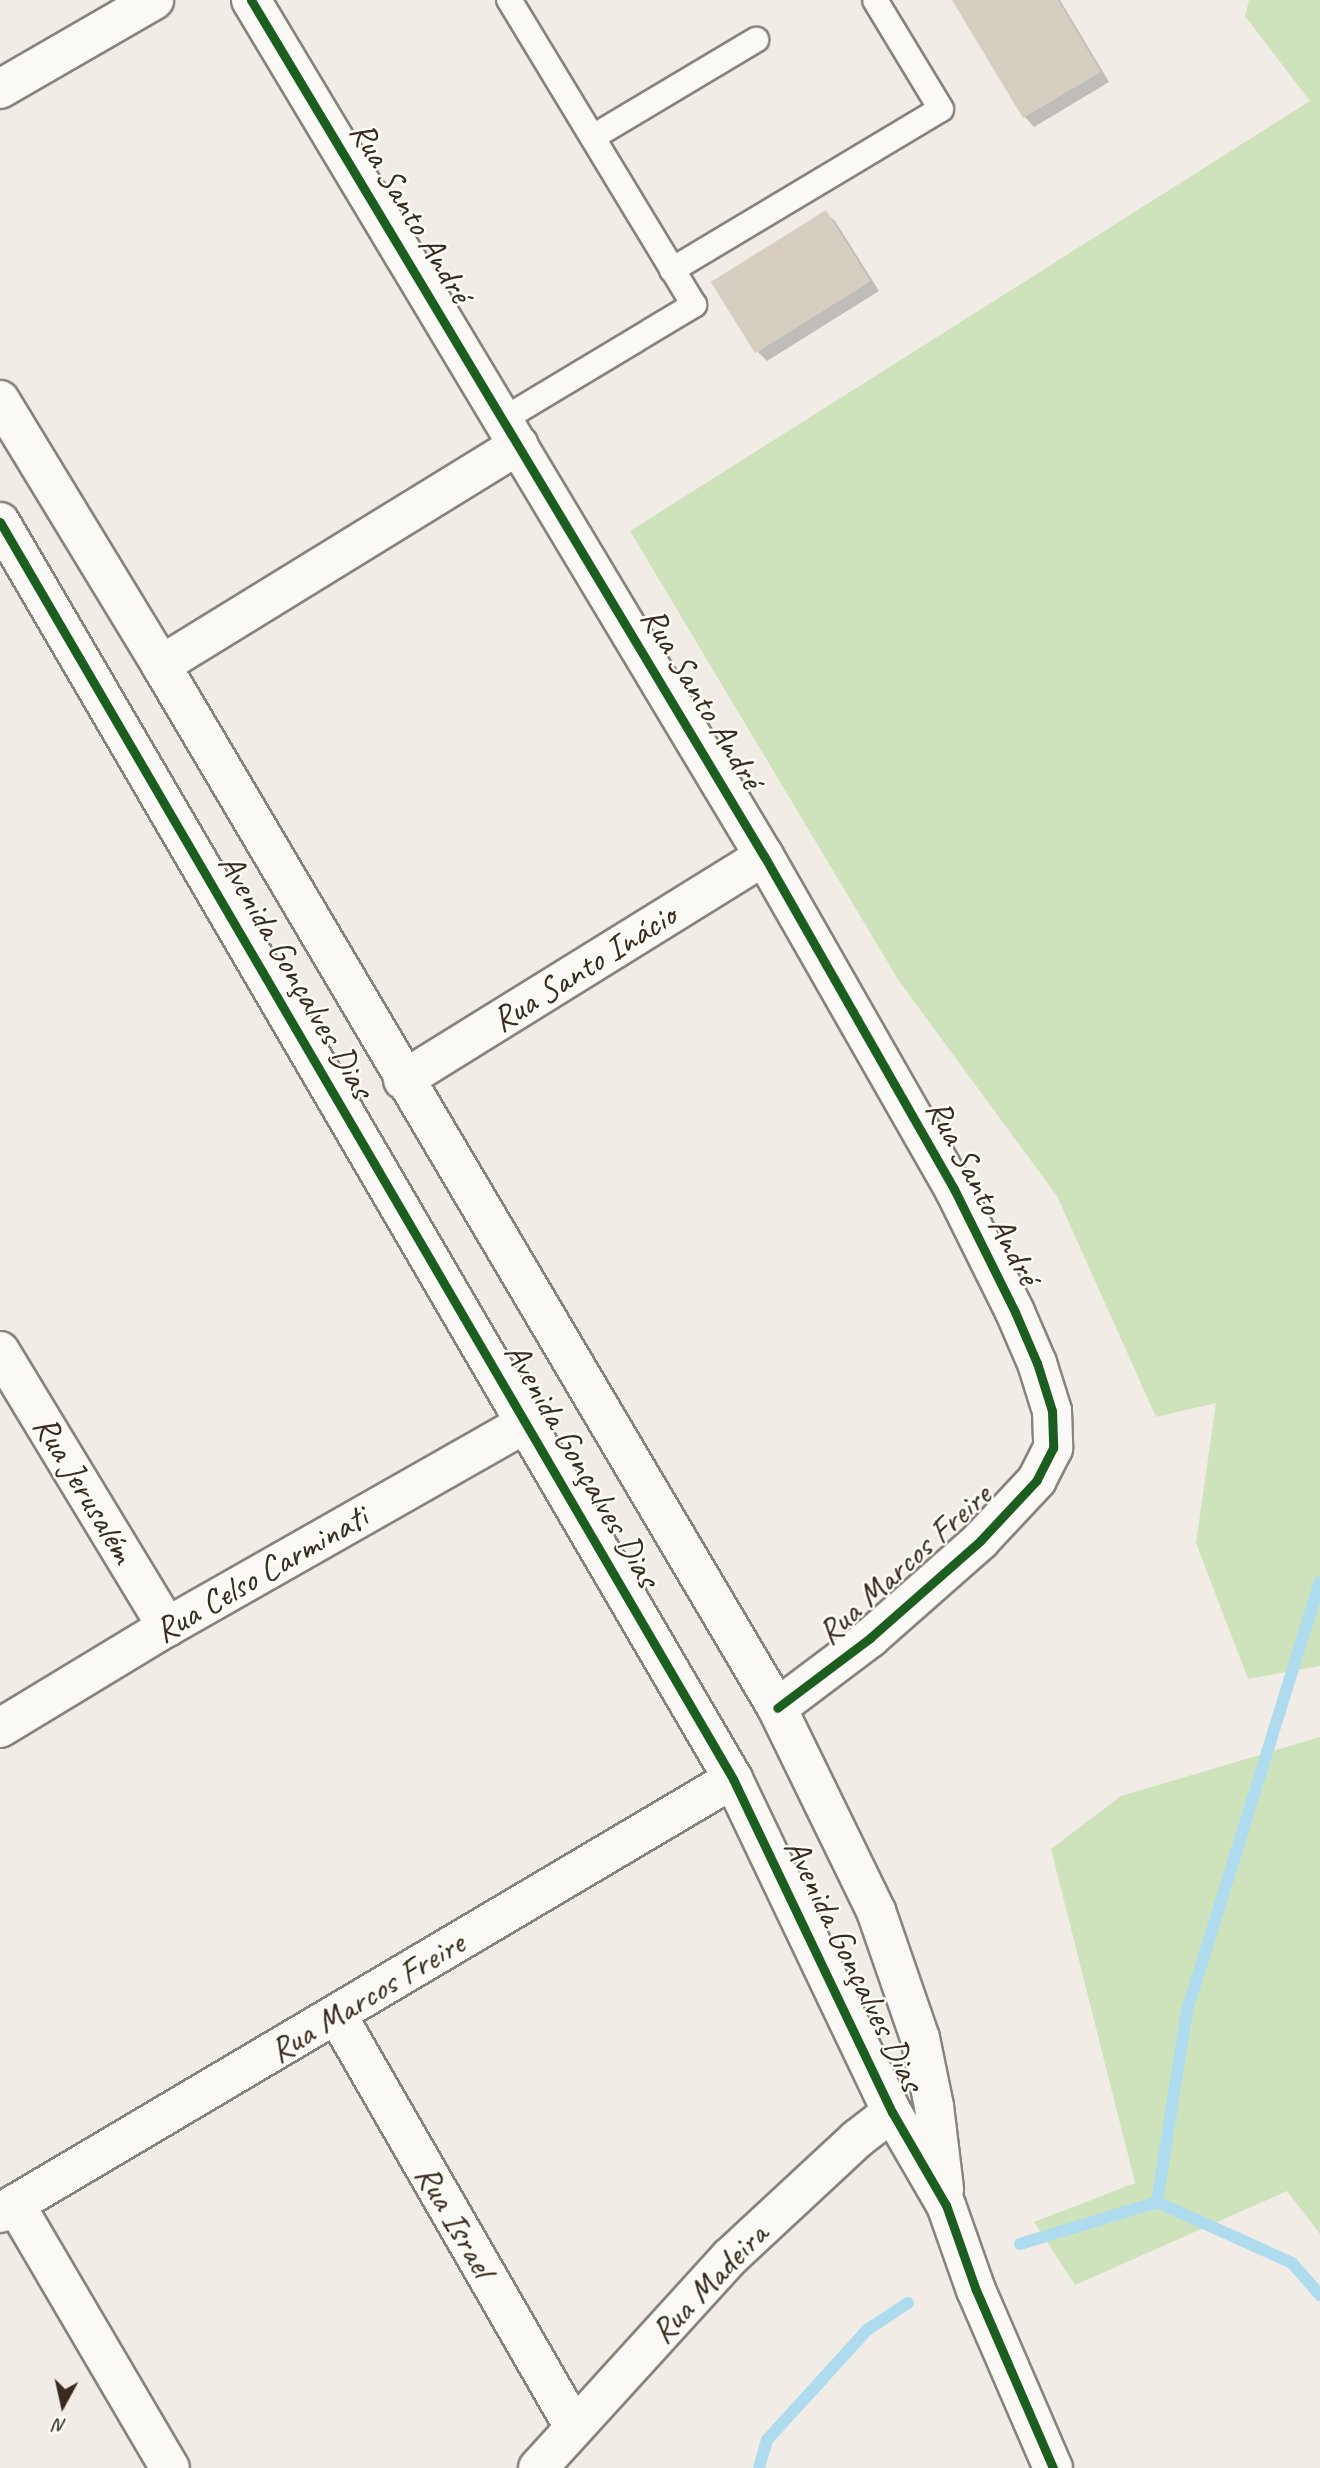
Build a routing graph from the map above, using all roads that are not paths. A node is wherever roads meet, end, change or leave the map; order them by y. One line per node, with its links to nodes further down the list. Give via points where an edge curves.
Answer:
1 (154, 0): 6 (street)
2 (251, 0): 10 (street, Rua Santo André)
3 (509, 0): 7 (lane)
4 (874, 0): 8 (lane, via 941,109)
5 (756, 40): 7 (lane)
6 (0, 89)
7 (593, 137): 8 (lane)
8 (672, 271): 10 (lane, via 694,305)
9 (0, 400): 12 (street, Avenida Gonçalves Dias)
10 (511, 432): 12 (street); 13 (street, Rua Santo André)
11 (2, 532): 16 (street, Avenida Gonçalves Dias)
12 (161, 665): 14 (street, Avenida Gonçalves Dias)
13 (764, 856): 14 (street, Rua Santo Inácio); 17 (street, Rua Santo André, via 954,1189 1015,1312 1052,1411)
14 (403, 1080): 19 (street, Avenida Gonçalves Dias)
15 (0, 1351): 18 (street, Rua Jerusalém)
16 (525, 1424): 18 (street, Rua Celso Carminati); 21 (street, Avenida Gonçalves Dias)
17 (1053, 1448): 19 (street, Rua Marcos Freire, via 1037,1480 979,1541 870,1638)
18 (167, 1626): 20 (street, Rua Celso Carminati)
19 (777, 1708): 24 (street, Avenida Gonçalves Dias, via 876,1911 920,2038)
20 (0, 1728)
21 (733, 1779): 22 (street, Rua Marcos Freire); 23 (street, Avenida Gonçalves Dias)
22 (337, 2015): 25 (street, Rua Marcos Freire); 26 (street, Rua Israel)
23 (892, 2112): 24 (street, Avenida Gonçalves Dias); 26 (street, Rua Madeira, via 857,2138 729,2258)
24 (946, 2205): 29 (street, Avenida Gonçalves Dias, via 976,2290)
25 (7, 2209): 27 (street)
26 (574, 2427): 28 (street, Rua Madeira)
27 (170, 2468)
28 (538, 2468)
29 (1053, 2468)

